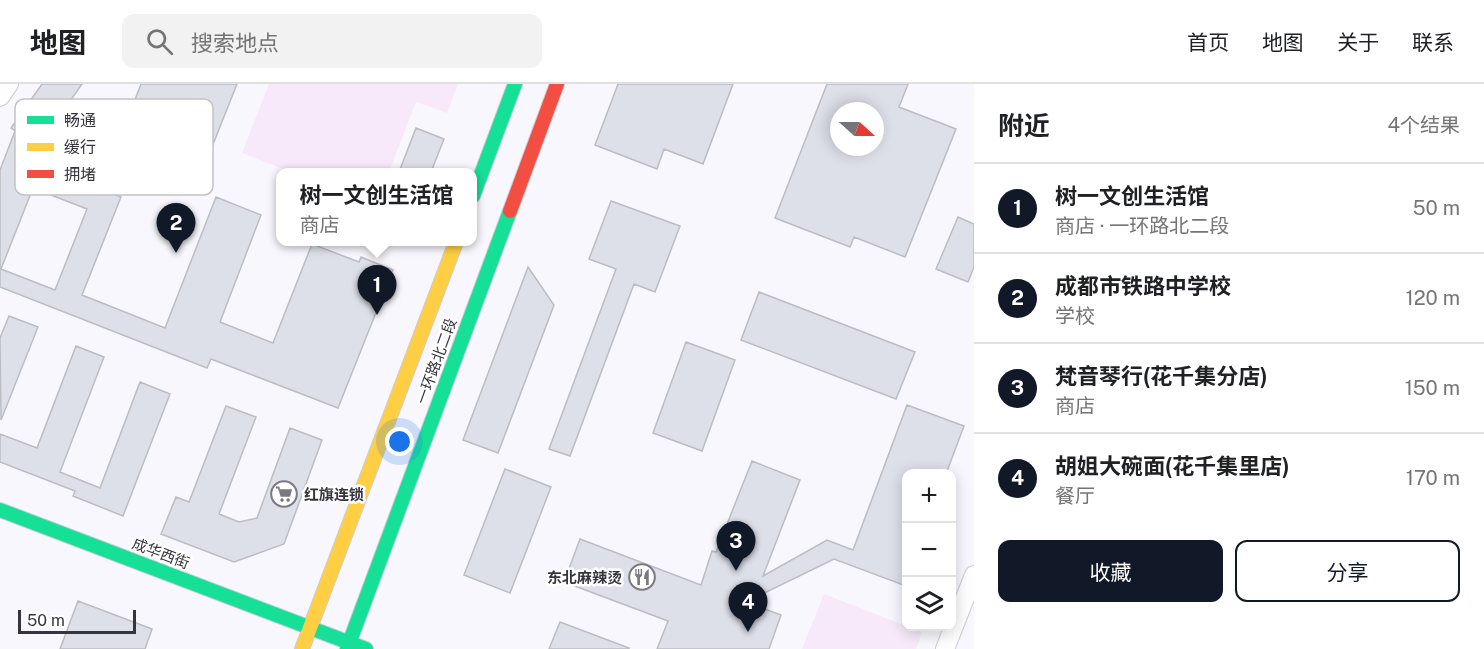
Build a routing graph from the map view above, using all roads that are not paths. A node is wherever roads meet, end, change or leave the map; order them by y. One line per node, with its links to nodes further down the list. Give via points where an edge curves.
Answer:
1 (9, 84): 4 (street)
2 (515, 84): 5 (main road)
3 (557, 84): 11 (main road, 一环路北二段)
4 (0, 98)
5 (477, 185)
6 (454, 246): 10 (main road, 一环路北二段)
7 (0, 510): 10 (main road, 成华西街)
8 (974, 575): 9 (street)
9 (966, 618): 14 (street)
10 (310, 628): 11 (main road, 成华西街); 12 (main road, 一环路北二段)
11 (348, 646): 13 (main road, 成华西街)
12 (302, 649)
13 (366, 649)
14 (945, 649)

